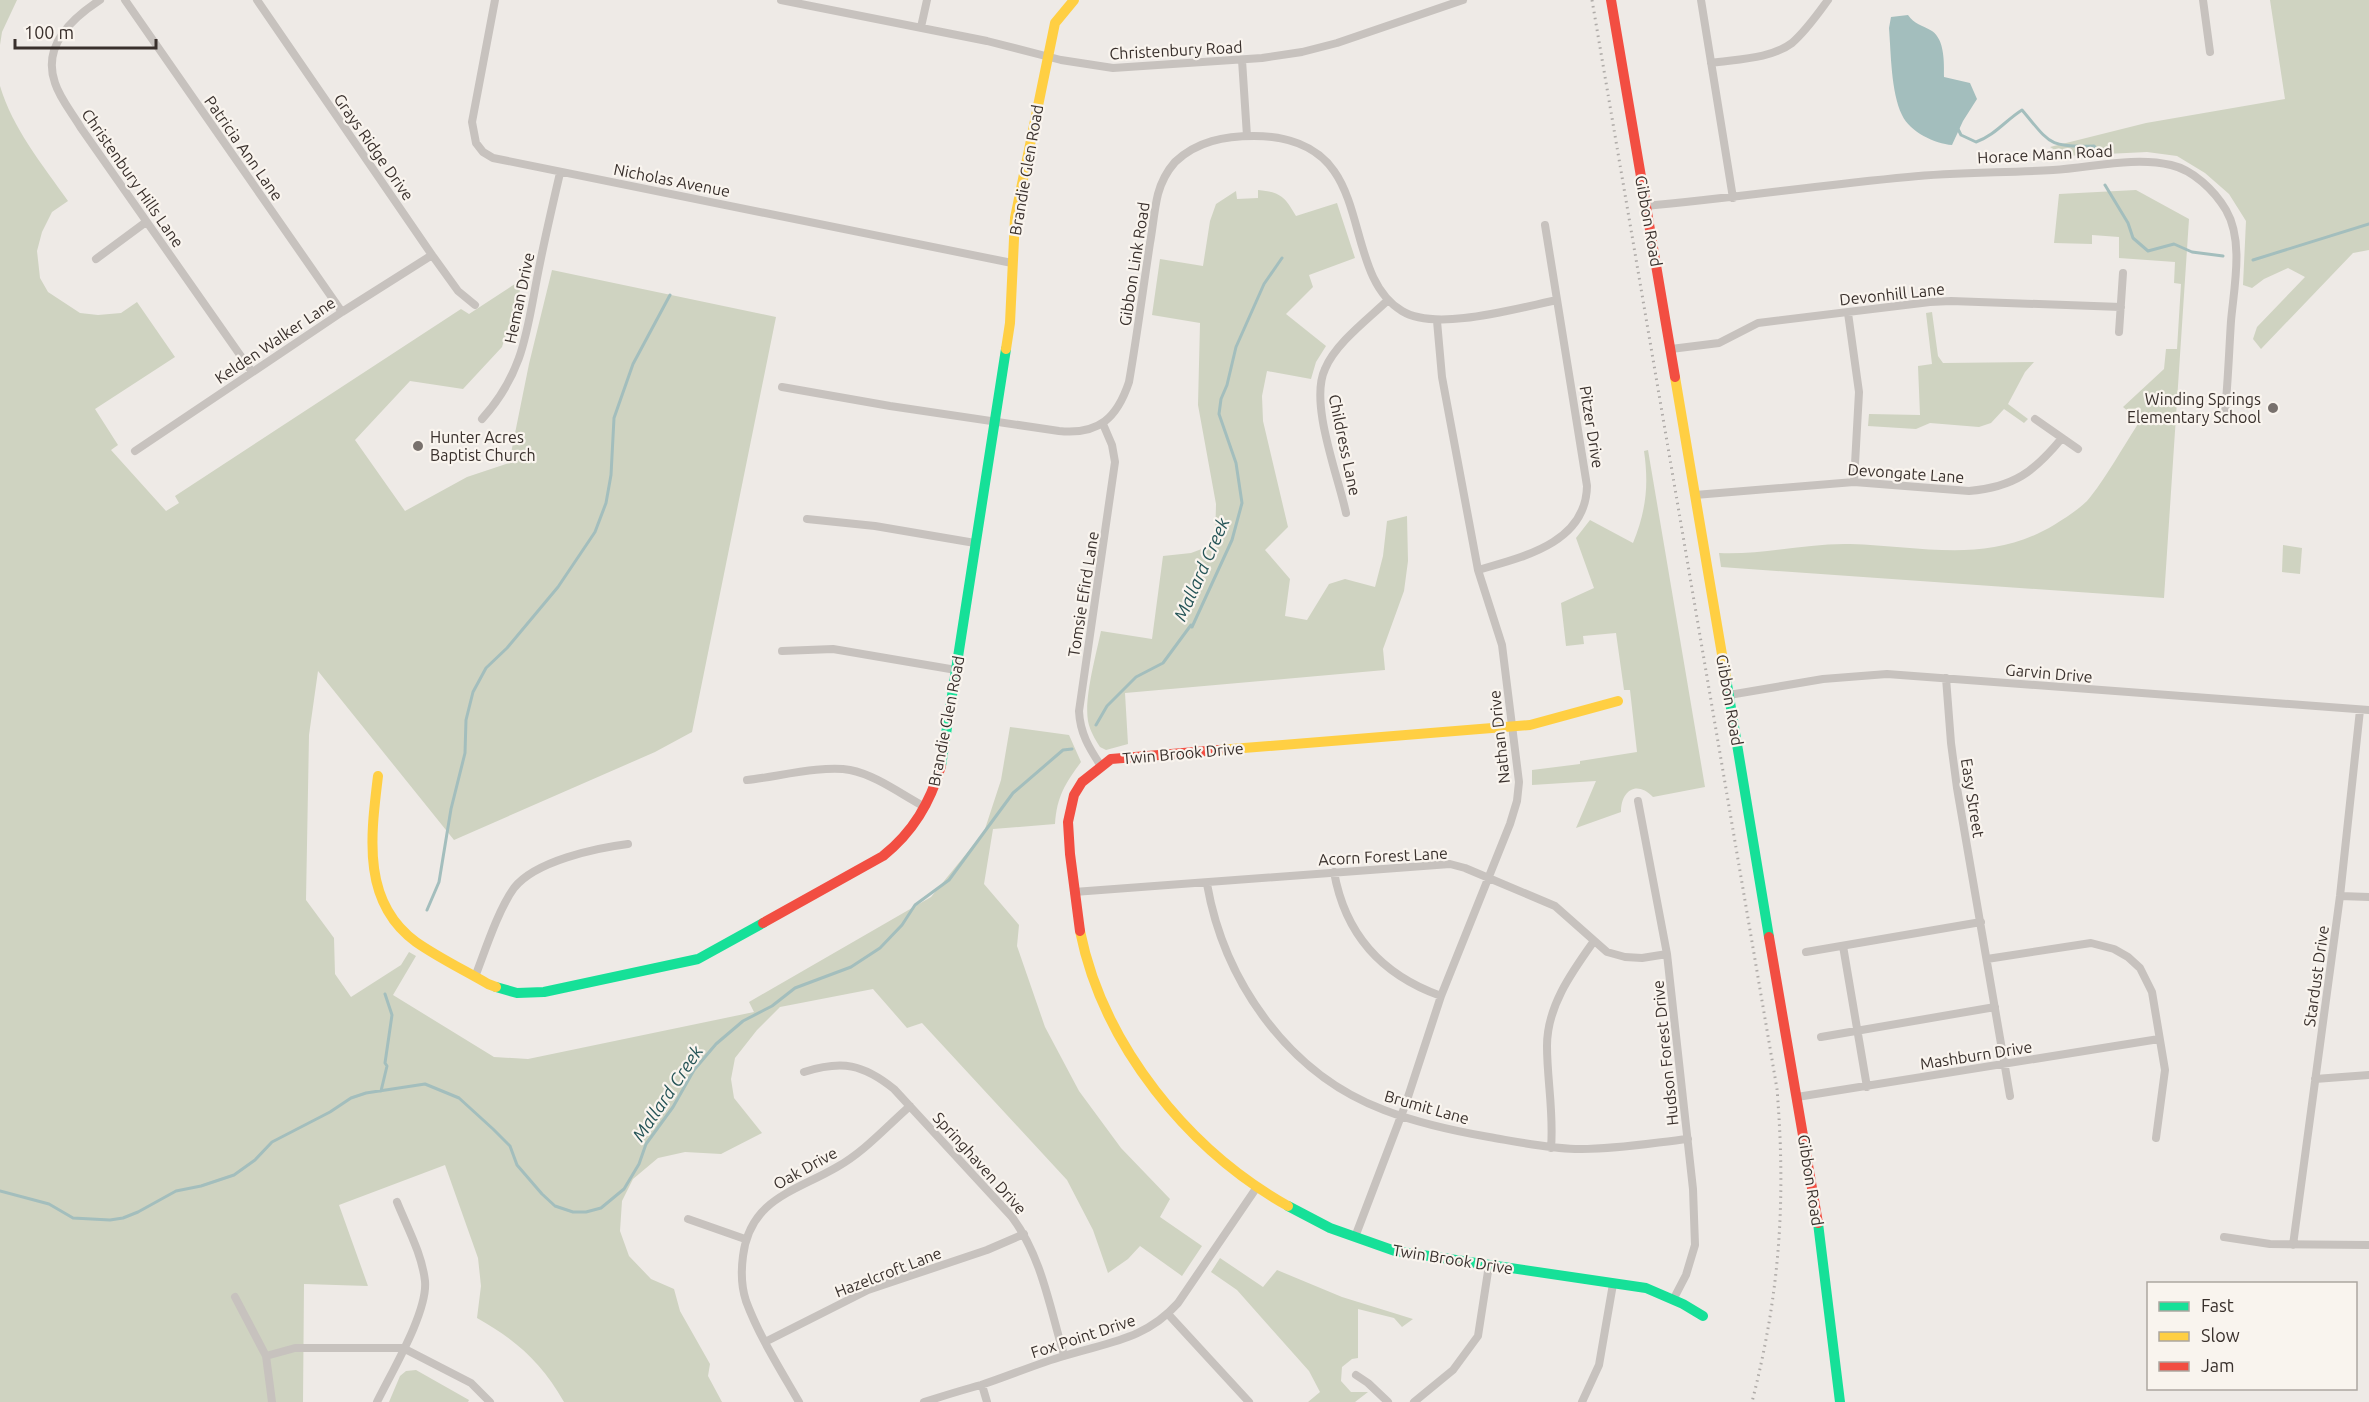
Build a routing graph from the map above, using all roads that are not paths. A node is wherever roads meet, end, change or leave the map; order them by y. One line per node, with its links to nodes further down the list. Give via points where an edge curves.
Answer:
1 (100, 0): 23 (street, Christenbury Hills Lane, via 61,35 50,66 55,86)
2 (125, 0): 33 (street, Patricia Ann Lane)
3 (257, 0): 25 (street, Grays Ridge Drive)
4 (495, 0): 20 (street, Nicholas Avenue, via 472,122 476,143 493,158)
5 (781, 0): 14 (street, Christenbury Road)
6 (927, 0): 14 (street)
7 (1074, 0): 16 (street, Brandie Glen Road, via 1055,23)
8 (1463, 0): 13 (street, Christenbury Road)
9 (1611, 0): 22 (street, Gibbon Road)
10 (1701, 0): 18 (street)
11 (1828, 0): 18 (street, via 1799,37 1781,50)
12 (2203, 0): 15 (street)
13 (1452, 2): 17 (street, Christenbury Road, via 1319,48)
14 (921, 27): 16 (street, Christenbury Road)
15 (2210, 52)
16 (1047, 57): 17 (street, Christenbury Road, via 1113,68); 27 (street, Brandie Glen Road, via 1015,218)
17 (1242, 60): 19 (street)
18 (1711, 63): 21 (street)
19 (1247, 136): 30 (street, Gibbon Link Road, via 1298,143 1334,171 1345,192 1374,281); 44 (street, Gibbon Link Road, via 1208,141 1191,149 1168,172 1158,193 1129,382 1123,399)
20 (560, 173): 27 (street, Nicholas Avenue); 41 (street, Heman Drive, via 522,351 500,398)
21 (1733, 198): 22 (street, Horace Mann Road); 40 (street, Horace Mann Road, via 1974,171 2061,170 2153,162 2172,165 2203,183 2226,210 2232,224 2235,238)
22 (1646, 206): 37 (street, Gibbon Road)
23 (146, 222): 26 (street); 38 (street, Christenbury Hills Lane)
24 (1545, 225): 29 (street, Pitzer Drive)
25 (432, 255): 31 (street, Grays Ridge Drive, via 458,291); 33 (street, Kelden Walker Lane)
26 (96, 259)
27 (1012, 263): 43 (street, Brandie Glen Road, via 1010,323)
28 (2123, 273): 32 (street)
29 (1557, 300): 35 (street, Gibbon Link Road); 53 (street, Pitzer Drive, via 1587,498 1576,522 1555,543)
30 (1388, 301): 35 (street, Gibbon Link Road, via 1412,316); 50 (street, Childress Lane, via 1333,355 1324,369 1319,391)
31 (475, 305)
32 (2121, 307): 34 (street, Devonhill Lane, via 1948,301); 36 (street)
33 (342, 312): 38 (street, Kelden Walker Lane)
34 (1848, 313): 37 (street, Devonhill Lane, via 1758,323 1719,343); 48 (street, via 1858,392)
35 (1437, 321): 53 (street, Nathan Drive, via 1442,377)
36 (2119, 332)
37 (1671, 349): 49 (street, Gibbon Road)
38 (252, 372): 47 (street, Kelden Walker Lane)
39 (782, 387): 43 (street)
40 (2225, 412)
41 (482, 419)
42 (2035, 419): 45 (street)
43 (994, 421): 44 (street, via 1073,433); 52 (street, Brandie Glen Road)
44 (1103, 424): 62 (street, Tomsie Efird Lane, via 1115,462 1079,711 1086,742)
45 (2062, 438): 46 (street); 48 (street, Devongate Lane, via 2030,473 1991,489 1969,491)
46 (2078, 450)
47 (135, 451)
48 (1854, 482): 49 (street, Devongate Lane)
49 (1695, 495): 57 (street, Gibbon Road)
50 (1346, 513)
51 (807, 519): 52 (street)
52 (975, 543): 55 (street, Brandie Glen Road)
53 (1478, 570): 61 (street, Nathan Drive, via 1502,645)
54 (782, 651): 55 (street, via 833,649)
55 (956, 670): 66 (street, Brandie Glen Road, via 938,780)
56 (1946, 678): 57 (street, Garvin Drive, via 1855,675); 59 (street, Garvin Drive); 74 (street, Easy Street, via 1950,743)
57 (1729, 695): 92 (street, Gibbon Road)
58 (1618, 701): 61 (street, Twin Brook Drive)
59 (2360, 710): 60 (street, Garvin Drive); 72 (street, Stardust Drive)
60 (2369, 710)
61 (1513, 726): 62 (street, Twin Brook Drive, via 1128,757 1111,759); 69 (street, Nathan Drive, via 1519,782 1517,801)
62 (1101, 766): 71 (street, Twin Brook Drive, via 1079,784 1069,804 1067,839)
63 (378, 776): 80 (street, Brandie Glen Road, via 373,868 378,893 392,918 415,941)
64 (747, 780): 66 (street, via 851,770)
65 (1638, 801): 78 (street, Hudson Forest Drive)
66 (925, 807): 80 (street, Brandie Glen Road, via 905,839 883,856 698,959 530,994 504,990)
67 (628, 844): 80 (street, via 575,855 522,880 509,897)
68 (1334, 872): 69 (street, Acorn Forest Lane, via 1450,864); 70 (street, Acorn Forest Lane); 81 (street, via 1342,907 1368,949 1400,978)
69 (1489, 878): 75 (street, Acorn Forest Lane, via 1555,906); 81 (street, Nathan Drive)
70 (1207, 884): 71 (street, Acorn Forest Lane); 94 (street, Brumit Lane, via 1224,950 1248,995 1275,1031 1307,1062 1344,1089)
71 (1074, 892): 98 (street, Twin Brook Drive, via 1092,976 1125,1044 1148,1081 1188,1128)
72 (2340, 896): 73 (street); 89 (street, Stardust Drive)
73 (2369, 897)
74 (1981, 922): 76 (street); 79 (street, Easy Street)
75 (1594, 941): 78 (street, Acorn Forest Lane, via 1607,952 1625,957); 97 (street, via 1567,979 1550,1020 1547,1044)
76 (1843, 946): 77 (street); 83 (street)
77 (1806, 952)
78 (1667, 954): 96 (street, Hudson Forest Drive)
79 (1987, 959): 82 (street, Easy Street); 85 (street, via 2083,943 2114,949 2135,962 2148,980)
80 (475, 977)
81 (1441, 996): 94 (street, Nathan Drive)
82 (1995, 1007): 83 (street); 86 (street, Easy Street)
83 (1858, 1030): 84 (street); 90 (street)
84 (1821, 1037)
85 (2159, 1040): 86 (street, Mashburn Drive); 95 (street, via 2165,1078)
86 (2004, 1064): 90 (street, Mashburn Drive); 91 (street, Easy Street)
87 (804, 1072): 93 (street, Springhaven Drive, via 830,1065 865,1070 886,1082)
88 (2369, 1075): 89 (street)
89 (2315, 1079): 105 (street, Stardust Drive)
90 (1867, 1087): 92 (street, Mashburn Drive)
91 (2010, 1096)
92 (1797, 1097): 129 (street, Gibbon Road, via 1825,1267)
93 (910, 1106): 101 (street, Springhaven Drive); 104 (street, Oak Drive, via 851,1158 762,1210)
94 (1401, 1116): 97 (street, Brumit Lane); 103 (street, Nathan Drive)
95 (2156, 1138)
96 (1688, 1139): 97 (street, Brumit Lane); 110 (street, Hudson Forest Drive, via 1695,1245)
97 (1551, 1148)
98 (1257, 1187): 103 (street, Twin Brook Drive, via 1310,1219); 111 (street, Fox Point Drive)
99 (397, 1202): 114 (street, via 422,1265 425,1284 420,1311)
100 (688, 1219): 104 (street)
101 (1024, 1234): 113 (street, Hazelcroft Lane, via 868,1290); 115 (street, Springhaven Drive)
102 (2224, 1237): 105 (street)
103 (1355, 1238): 107 (street, Twin Brook Drive, via 1395,1251)
104 (745, 1239): 113 (street, Oak Drive, via 742,1284)
105 (2293, 1245): 106 (street)
106 (2369, 1245)
107 (1489, 1265): 108 (street, Twin Brook Drive); 127 (street, via 1478,1336 1453,1370)
108 (1613, 1284): 110 (street, Twin Brook Drive, via 1646,1288); 128 (street, via 1599,1365)
109 (235, 1297): 116 (street)
110 (1673, 1300): 112 (street, Twin Brook Drive)
111 (1168, 1314): 115 (street, Fox Point Drive, via 1129,1338); 125 (street)
112 (1703, 1316)
113 (765, 1342): 122 (street, Oak Drive)
114 (402, 1348): 116 (street, via 295,1348); 120 (street); 121 (street, via 471,1383)
115 (1064, 1355): 118 (street, Fox Point Drive)
116 (266, 1356): 119 (street)
117 (1356, 1375): 126 (street)
118 (982, 1384): 123 (street, Fox Point Drive); 124 (street)
119 (272, 1402)
120 (377, 1402)
121 (490, 1402)
122 (799, 1402)
123 (924, 1402)
124 (987, 1402)
125 (1249, 1402)
126 (1388, 1402)
127 (1414, 1402)
128 (1582, 1402)
129 (1840, 1402)

